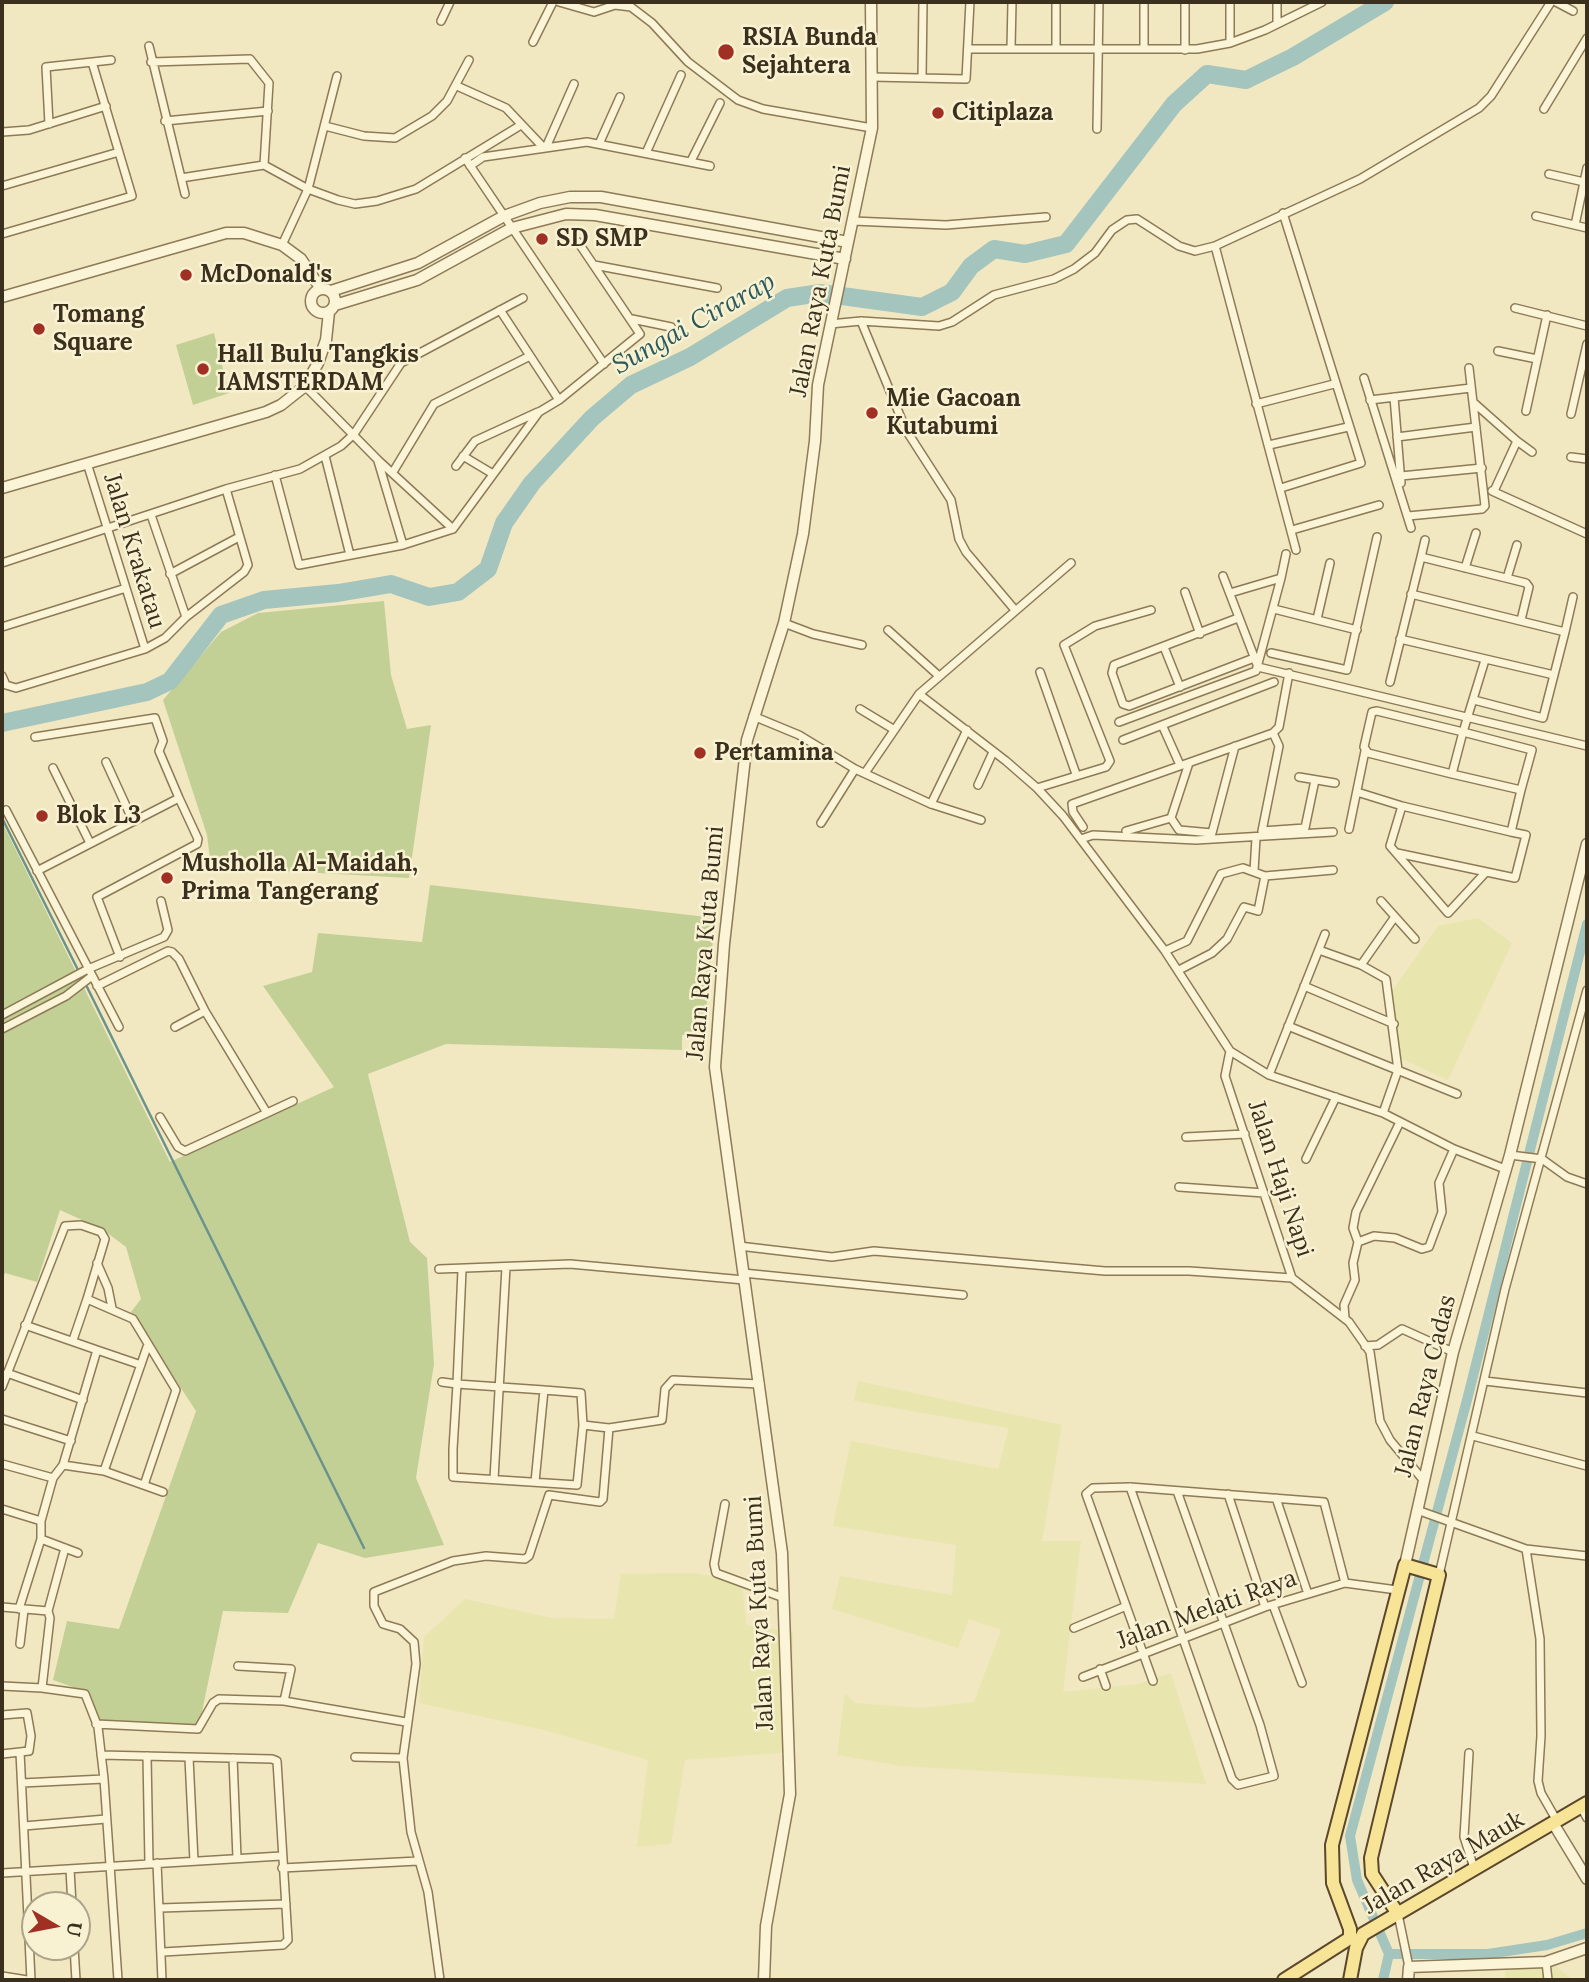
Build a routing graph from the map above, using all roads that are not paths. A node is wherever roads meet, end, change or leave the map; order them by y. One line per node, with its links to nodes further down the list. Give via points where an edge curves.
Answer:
1 (450, 2): 19 (street)
2 (553, 2): 22 (street)
3 (559, 2): 17 (street, via 580,11)
4 (871, 2): 37 (street, Jalan Raya Kuta Bumi)
5 (923, 2): 38 (street)
6 (970, 2): 27 (street)
7 (1012, 2): 25 (street)
8 (1056, 2): 26 (street)
9 (1099, 2): 28 (street)
10 (1144, 2): 29 (street)
11 (1185, 2): 30 (street)
12 (1230, 2): 23 (street)
13 (1277, 2): 20 (street)
14 (1320, 2): 20 (street)
15 (1550, 2): 69 (street, via 1479,108 1360,179)
16 (1556, 2): 18 (street)
17 (601, 6): 50 (street, via 631,7 688,62 738,100)
18 (1573, 11)
19 (441, 21)
20 (1277, 24): 23 (street)
21 (1587, 38): 44 (street)
22 (533, 42)
23 (1230, 43): 30 (street)
24 (149, 46): 34 (street)
25 (1012, 48): 26 (street); 27 (street)
26 (1056, 48): 28 (street)
27 (969, 49): 38 (street, via 966,79)
28 (1098, 49): 29 (street); 51 (street)
29 (1144, 50): 30 (street)
30 (1185, 50)
31 (111, 60): 33 (street)
32 (469, 60): 40 (street)
33 (92, 62): 43 (street); 47 (street, via 46,67)
34 (151, 62): 45 (street, via 247,58 269,83); 46 (street)
35 (681, 75): 56 (street)
36 (337, 76): 48 (street)
37 (872, 77): 38 (street); 50 (street, Jalan Raya Kuta Bumi)
38 (922, 78)
39 (574, 84): 54 (street)
40 (457, 86): 48 (street, via 432,116 395,138); 49 (street, via 506,108)
41 (620, 97): 53 (street)
42 (720, 103): 58 (street)
43 (106, 106): 47 (street); 55 (street)
44 (1544, 109)
45 (268, 111): 46 (street); 59 (street)
46 (165, 121): 64 (street)
47 (49, 124): 52 (street)
48 (325, 125): 67 (street)
49 (521, 125): 54 (street); 57 (street)
50 (872, 128): 73 (street, Jalan Raya Kuta Bumi)
51 (1097, 129)
52 (2, 132)
53 (599, 144): 54 (street); 56 (street)
54 (545, 146): 60 (street, via 483,157)
55 (120, 152): 66 (street); 77 (street, via 132,196)
56 (646, 153): 58 (street)
57 (465, 158): 60 (street); 67 (street, via 416,189 377,201 355,204)
58 (691, 162): 61 (street)
59 (264, 165): 64 (street); 67 (street)
60 (470, 166): 70 (street)
61 (710, 166)
62 (1587, 168): 65 (street)
63 (1549, 174): 65 (street)
64 (180, 177): 68 (street)
65 (1584, 183): 74 (street)
66 (2, 186)
67 (308, 189): 81 (street)
68 (185, 194)
69 (1283, 213): 82 (street); 106 (street)
70 (504, 216): 75 (street); 78 (street, via 570,197 601,197); 87 (street, via 418,263)
71 (1536, 216): 74 (street)
72 (1046, 217): 73 (street, via 946,225)
73 (853, 221): 80 (street, Jalan Raya Kuta Bumi)
74 (1576, 225): 76 (street)
75 (512, 228): 83 (street, via 566,214 595,215); 91 (street, via 417,280); 103 (street)
76 (1587, 228)
77 (2, 234)
78 (803, 234): 80 (street); 83 (street)
79 (578, 242): 85 (street)
80 (848, 242): 84 (street, Jalan Raya Kuta Bumi)
81 (282, 245): 87 (street, via 301,259); 88 (street, via 244,233 226,233)
82 (1215, 246): 96 (street, via 1195,251 1137,219 1127,220 1074,269 994,295 952,323); 113 (street)
83 (799, 250): 84 (street)
84 (845, 259): 95 (street, Jalan Raya Kuta Bumi)
85 (594, 265): 86 (street); 94 (street)
86 (717, 288)
87 (326, 290): 91 (street); 91 (street, via 313,295 311,304 319,313)
88 (2, 297)
89 (523, 299): 92 (street)
90 (1515, 308): 93 (street)
91 (332, 309): 107 (street, via 326,340)
92 (500, 310): 101 (street); 119 (street, via 401,363)
93 (1547, 315): 97 (street); 102 (street)
94 (632, 319): 98 (street); 103 (street, via 639,336)
95 (831, 320): 96 (street); 180 (street, Jalan Raya Kuta Bumi, via 818,384 803,534)
96 (861, 321): 174 (street, via 906,430 951,500 966,552)
97 (1587, 326)
98 (671, 327)
99 (1587, 344): 116 (street)
100 (1498, 351): 102 (street)
101 (530, 356): 110 (street); 132 (street, via 434,404)
102 (1537, 359): 115 (street)
103 (604, 364): 110 (street)
104 (1469, 368): 108 (street)
105 (1364, 378): 111 (street)
106 (1334, 384): 113 (street); 117 (street)
107 (305, 386): 119 (street); 129 (street, via 266,412)
108 (1471, 388): 109 (street); 112 (street)
109 (1394, 397): 111 (street); 120 (street)
110 (559, 400): 114 (street)
111 (1370, 400): 141 (street)
112 (1473, 401): 118 (street); 121 (street)
113 (1256, 404): 122 (street)
114 (539, 411): 125 (street, via 475,441); 134 (street)
115 (1526, 411)
116 (1571, 415)
117 (1348, 427): 122 (street); 137 (street, via 1360,465)
118 (1476, 427): 120 (street); 131 (street)
119 (354, 434): 124 (street); 128 (street)
120 (1397, 437): 135 (street)
121 (1517, 441): 123 (street); 139 (street)
122 (1269, 445): 137 (street)
123 (1532, 452)
124 (325, 456): 133 (street, via 300,469); 158 (street)
125 (463, 456): 130 (street); 134 (street)
126 (1571, 457): 127 (street)
127 (1587, 459)
128 (378, 460): 132 (street); 154 (street)
129 (87, 463): 136 (street); 147 (street, Jalan Krakatau)
130 (456, 467)
131 (1482, 468): 135 (street); 140 (street)
132 (393, 472): 146 (street)
133 (275, 474): 138 (street); 158 (street, via 299,565)
134 (494, 474): 146 (street)
135 (1401, 476): 141 (street)
136 (2, 488)
137 (1281, 488): 148 (street)
138 (226, 489): 143 (street); 151 (street)
139 (1494, 491): 140 (street); 150 (street)
140 (1484, 492): 144 (street, via 1482,509)
141 (1402, 495): 144 (street)
142 (1378, 505): 148 (street)
143 (151, 515): 147 (street); 164 (street)
144 (1408, 516): 145 (street)
145 (1411, 528)
146 (453, 529): 154 (street)
147 (108, 530): 160 (street); 168 (street, Jalan Krakatau)
148 (1292, 530): 156 (street)
149 (1476, 533): 163 (street)
150 (1587, 534)
151 (239, 537): 164 (street); 176 (street, via 248,565 244,572)
152 (1377, 537): 183 (street)
153 (1425, 540): 159 (street)
154 (403, 545): 158 (street)
155 (1517, 545): 167 (street)
156 (1296, 550)
157 (1286, 554): 166 (street)
158 (350, 555)
159 (1421, 557): 163 (street); 171 (street)
160 (2, 563)
161 (1071, 563): 174 (street)
162 (1329, 563): 178 (street)
163 (1465, 568): 167 (street)
164 (170, 574): 176 (street)
165 (1223, 576): 170 (street)
166 (1281, 578): 170 (street); 173 (street)
167 (1507, 578): 179 (street, via 1529,587)
168 (126, 588): 181 (street); 189 (street, Jalan Krakatau)
169 (1185, 592): 185 (street)
170 (1230, 593): 177 (street)
171 (1411, 594): 179 (street); 186 (street)
172 (1573, 597): 184 (street)
173 (1273, 609): 178 (street); 193 (street)
174 (1015, 610): 198 (street)
175 (1151, 610): 224 (street, via 1096,626 1064,645 1110,761)
176 (186, 617): 189 (street, via 166,638)
177 (1238, 618): 185 (street); 191 (street)
178 (1317, 618): 183 (street)
179 (1521, 620): 184 (street)
180 (784, 623): 187 (street, via 813,635); 205 (street, Jalan Raya Kuta Bumi)
181 (2, 627)
182 (888, 630): 198 (street)
183 (1357, 630): 190 (street, via 1346,672)
184 (1565, 632): 196 (street)
185 (1200, 634): 188 (street)
186 (1400, 639): 192 (street); 200 (street)
187 (862, 645)
188 (1164, 647): 201 (street); 201 (street, via 1114,665 1112,673 1123,704 1129,706)
189 (145, 649): 197 (street, via 16,688 6,685)
190 (1271, 653)
191 (1254, 658): 193 (street); 201 (street)
192 (1485, 660): 196 (street); 203 (street)
193 (1258, 667): 195 (street); 207 (street)
194 (1040, 672): 224 (street)
195 (1289, 673): 206 (street); 212 (street, via 1279,727)
196 (1554, 675): 203 (street, via 1543,718)
197 (2, 676)
198 (939, 676): 202 (street)
199 (1274, 682): 208 (street)
200 (1390, 682)
201 (1180, 687)
202 (919, 694): 209 (street); 210 (street)
203 (1474, 700): 206 (street)
204 (860, 709): 209 (street)
205 (752, 715): 222 (street, via 799,735); 298 (street, Jalan Raya Kuta Bumi, via 727,919 715,1067)
206 (1468, 716): 211 (street); 216 (street)
207 (1119, 722)
208 (1163, 727): 214 (street); 220 (street)
209 (893, 729): 223 (street)
210 (968, 730): 218 (street); 234 (street)
211 (1463, 732): 217 (street, via 1374,710); 225 (street); 231 (street, via 1532,750)
212 (1273, 733): 215 (street); 227 (street, via 1279,746 1262,831 1304,828)
213 (35, 737): 233 (street, via 155,718 163,741 159,751)
214 (1123, 740)
215 (1235, 746): 220 (street); 237 (street, via 1215,831 1179,830)
216 (1587, 746)
217 (1365, 751): 225 (street); 232 (street)
218 (993, 752): 229 (street); 230 (street)
219 (106, 762): 239 (street)
220 (1184, 764): 237 (street); 241 (street, via 1072,804)
221 (53, 768): 248 (street)
222 (855, 769): 223 (street); 240 (street)
223 (865, 774): 234 (street)
224 (1076, 774): 230 (street)
225 (1452, 774): 231 (street)
226 (1299, 777): 227 (street)
227 (1315, 780): 228 (street)
228 (1335, 783)
229 (978, 785)
230 (1037, 788): 247 (street)
231 (1521, 790): 245 (street)
232 (1357, 792): 235 (street); 242 (street)
233 (179, 798): 239 (street); 263 (street, via 197,844 97,897)
234 (931, 804): 238 (street)
235 (1402, 806): 245 (street); 250 (street, via 1390,846)
236 (6, 810): 252 (street)
237 (1171, 818): 243 (street)
238 (981, 820)
239 (133, 821): 248 (street)
240 (821, 823)
241 (1083, 827)
242 (1349, 829)
243 (1126, 831)
244 (1333, 832): 246 (street)
245 (1511, 832): 254 (street, via 1526,835 1516,878)
246 (1256, 838): 247 (street, via 1093,835); 253 (street)
247 (1081, 839): 262 (street)
248 (90, 843): 252 (street)
249 (1587, 844): 290 (street, Jalan Raya Cadas)
250 (1396, 853): 254 (street); 254 (street, via 1448,913)
251 (1333, 870): 255 (street)
252 (37, 871): 266 (street)
253 (1254, 871): 255 (street); 262 (street, via 1243,868 1222,874 1187,940)
254 (1486, 872)
255 (1265, 876): 265 (street, via 1258,911 1244,907 1227,939 1212,953)
256 (161, 901): 263 (street, via 168,930 164,937)
257 (1381, 901): 258 (street)
258 (1394, 918): 260 (street); 264 (street)
259 (1325, 934): 261 (street)
260 (1415, 939)
261 (1319, 950): 264 (street); 268 (street)
262 (1166, 951): 265 (street)
263 (120, 957): 266 (street)
264 (1361, 965): 272 (street, via 1386,979)
265 (1179, 970): 277 (street)
266 (90, 973): 267 (street); 271 (street); 276 (street, via 66,996)
267 (97, 986): 270 (street, via 167,951 179,958); 274 (street)
268 (1304, 986): 272 (street); 273 (street)
269 (1587, 990): 292 (street)
270 (205, 1011): 275 (street); 283 (street)
271 (2, 1015)
272 (1394, 1024): 278 (street)
273 (1288, 1026): 278 (street); 279 (street)
274 (119, 1027)
275 (175, 1027)
276 (2, 1029)
277 (1230, 1051): 279 (street); 287 (street, Jalan Haji Napi, via 1225,1076)
278 (1398, 1070): 280 (street); 284 (street)
279 (1269, 1075): 281 (street)
280 (1457, 1094)
281 (1336, 1097): 284 (street); 291 (street)
282 (293, 1101): 283 (street)
283 (267, 1113): 285 (street, via 184,1151)
284 (1383, 1113): 286 (street)
285 (160, 1117)
286 (1400, 1122): 289 (street); 297 (street, via 1356,1212 1353,1228)
287 (1245, 1134): 288 (street); 296 (street, Jalan Haji Napi)
288 (1186, 1137)
289 (1454, 1149): 293 (street); 297 (street, via 1439,1183 1442,1212 1429,1248 1374,1236)
290 (1511, 1155): 292 (street); 293 (street, Jalan Raya Cadas)
291 (1306, 1159)
292 (1540, 1159): 294 (street); 317 (street)
293 (1505, 1170): 314 (street, Jalan Raya Cadas)
294 (1587, 1184)
295 (1179, 1187): 296 (street)
296 (1264, 1193): 304 (street, Jalan Haji Napi)
297 (1358, 1242): 308 (street)
298 (739, 1246): 303 (street, Jalan Raya Kuta Bumi); 304 (street, via 832,1257 874,1251 1105,1271 1189,1270)
299 (97, 1263): 306 (street); 307 (street); 309 (street, via 105,1239 101,1232 81,1225 65,1226)
300 (506, 1267): 302 (street); 303 (street, via 570,1264); 322 (street)
301 (439, 1269): 302 (street)
302 (462, 1270): 319 (street)
303 (744, 1277): 305 (street); 320 (street, Jalan Raya Kuta Bumi)
304 (1292, 1278): 308 (street, Jalan Haji Napi)
305 (962, 1295)
306 (86, 1299): 307 (street); 310 (street)
307 (112, 1308): 311 (street, via 133,1320)
308 (1345, 1318): 312 (street, Jalan Haji Napi)
309 (25, 1325): 310 (street); 316 (street)
310 (73, 1340): 313 (street)
311 (147, 1346): 315 (street); 339 (street, via 176,1393)
312 (1366, 1346): 314 (street, via 1378,1345 1402,1329); 337 (street, Jalan Haji Napi, via 1380,1421)
313 (97, 1350): 315 (street); 325 (street)
314 (1453, 1352): 337 (street, Jalan Raya Cadas)
315 (141, 1365): 334 (street)
316 (7, 1373): 321 (street); 325 (street)
317 (1485, 1381): 324 (street); 329 (street)
318 (442, 1382): 319 (street)
319 (457, 1384): 322 (street); 336 (street, via 453,1477)
320 (760, 1384): 328 (street, via 673,1380 666,1389 662,1420); 360 (street, Jalan Raya Kuta Bumi)
321 (2, 1387)
322 (500, 1387): 323 (street); 336 (street)
323 (544, 1390): 327 (street, via 582,1395); 338 (street)
324 (1587, 1393)
325 (83, 1400): 330 (street)
326 (2, 1419): 330 (street)
327 (583, 1424): 328 (street); 338 (street, via 577,1485)
328 (610, 1428): 381 (street, via 603,1499 550,1495 525,1559 486,1556 453,1561 374,1591 374,1606 383,1624 400,1629 414,1642 416,1664)
329 (1473, 1436): 333 (street); 349 (street)
330 (71, 1441): 332 (street)
331 (2, 1464): 335 (street)
332 (63, 1465): 334 (street); 335 (street)
333 (1587, 1466)
334 (104, 1471): 339 (street)
335 (53, 1478): 348 (street)
336 (494, 1479): 338 (street)
337 (1424, 1481): 347 (street, Jalan Raya Cadas)
338 (535, 1482)
339 (144, 1485): 342 (street)
340 (1130, 1487): 341 (street); 361 (street, via 1086,1492); 368 (street)
341 (1177, 1491): 343 (street); 366 (street)
342 (163, 1492)
343 (1228, 1494): 344 (street); 362 (street)
344 (1276, 1499): 357 (street, via 1326,1503); 359 (street)
345 (725, 1504): 360 (street, via 716,1573)
346 (2, 1508): 348 (street)
347 (1417, 1510): 349 (street); 355 (street, Jalan Raya Cadas)
348 (41, 1521): 350 (street)
349 (1450, 1522): 352 (street); 356 (street)
350 (41, 1539): 351 (street); 364 (street)
351 (65, 1548): 353 (street); 365 (street)
352 (1526, 1549): 354 (street); 396 (street, via 1540,1639 1538,1781)
353 (78, 1553)
354 (1587, 1556)
355 (1408, 1567): 356 (main road); 358 (main road, Jalan Raya Cadas)
356 (1436, 1574): 413 (main road, via 1371,1858 1372,1874)
357 (1345, 1583): 358 (street); 359 (street, Jalan Melati Raya)
358 (1397, 1590): 426 (main road, Jalan Raya Cadas, via 1332,1845 1334,1883 1350,1938)
359 (1308, 1594): 362 (street, Jalan Melati Raya)
360 (784, 1598): 425 (street, Jalan Raya Kuta Bumi, via 790,1794 766,1926)
361 (1124, 1606): 367 (street); 370 (street)
362 (1269, 1606): 366 (street, Jalan Melati Raya); 375 (street)
363 (2, 1607): 364 (street)
364 (21, 1609): 365 (street); 369 (street)
365 (48, 1611): 378 (street)
366 (1225, 1622): 368 (street, Jalan Melati Raya); 368 (street, via 1275,1774 1238,1785 1232,1779)
367 (1074, 1628)
368 (1183, 1638): 370 (street, Jalan Melati Raya)
369 (20, 1644)
370 (1142, 1652): 372 (street, Jalan Melati Raya); 374 (street)
371 (238, 1666): 379 (street, via 291,1671)
372 (1100, 1669): 373 (street, Jalan Melati Raya); 377 (street)
373 (1083, 1677)
374 (1153, 1681)
375 (1301, 1683)
376 (2, 1686): 378 (street)
377 (1106, 1686)
378 (42, 1688): 382 (street, via 85,1694)
379 (284, 1701): 381 (street); 382 (street, via 219,1699 198,1729)
380 (2, 1715): 383 (street, via 28,1715 31,1744 29,1751)
381 (406, 1722): 391 (street)
382 (96, 1724): 386 (street)
383 (20, 1752): 385 (street); 393 (street)
384 (1469, 1753): 405 (street, via 1464,1837)
385 (2, 1754)
386 (101, 1755): 387 (street); 392 (street)
387 (147, 1756): 389 (street); 402 (street)
388 (355, 1757): 391 (street)
389 (189, 1758): 390 (street); 400 (street)
390 (233, 1758): 398 (street, via 276,1760); 399 (street)
391 (403, 1758): 401 (street)
392 (104, 1779): 393 (street); 395 (street)
393 (22, 1783): 397 (street)
394 (1585, 1809): 396 (main road, Jalan Raya Mauk)
395 (106, 1819): 397 (street); 403 (street)
396 (1555, 1822): 405 (main road, Jalan Raya Mauk); 409 (street)
397 (24, 1826): 407 (street)
398 (281, 1856): 399 (street); 404 (street)
399 (237, 1858): 400 (street)
400 (194, 1861): 402 (street)
401 (418, 1861): 404 (street); 424 (street, via 428,1892)
402 (153, 1863): 403 (street); 412 (street)
403 (109, 1867): 406 (street); 422 (street)
404 (282, 1868): 411 (street)
405 (1474, 1868): 413 (main road, Jalan Raya Mauk)
406 (70, 1869): 407 (street); 410 (street)
407 (27, 1871): 408 (street); 420 (street)
408 (2, 1872)
409 (1587, 1879)
410 (71, 1891)
411 (286, 1903): 412 (street); 415 (street, via 288,1937 283,1945)
412 (160, 1908): 415 (street)
413 (1396, 1918): 418 (street); 427 (main road, Jalan Raya Mauk, via 1363,1934)
414 (1587, 1948): 417 (street)
415 (163, 1952): 423 (street)
416 (75, 1961): 421 (street)
417 (1546, 1962): 418 (street); 429 (street)
418 (1408, 1963): 428 (street)
419 (2, 1976): 420 (street)
420 (29, 1980)
421 (76, 1980)
422 (118, 1980)
423 (162, 1980)
424 (440, 1980)
425 (764, 1980)
426 (1284, 1980)
427 (1350, 1980)
428 (1408, 1980)
429 (1548, 1980)

